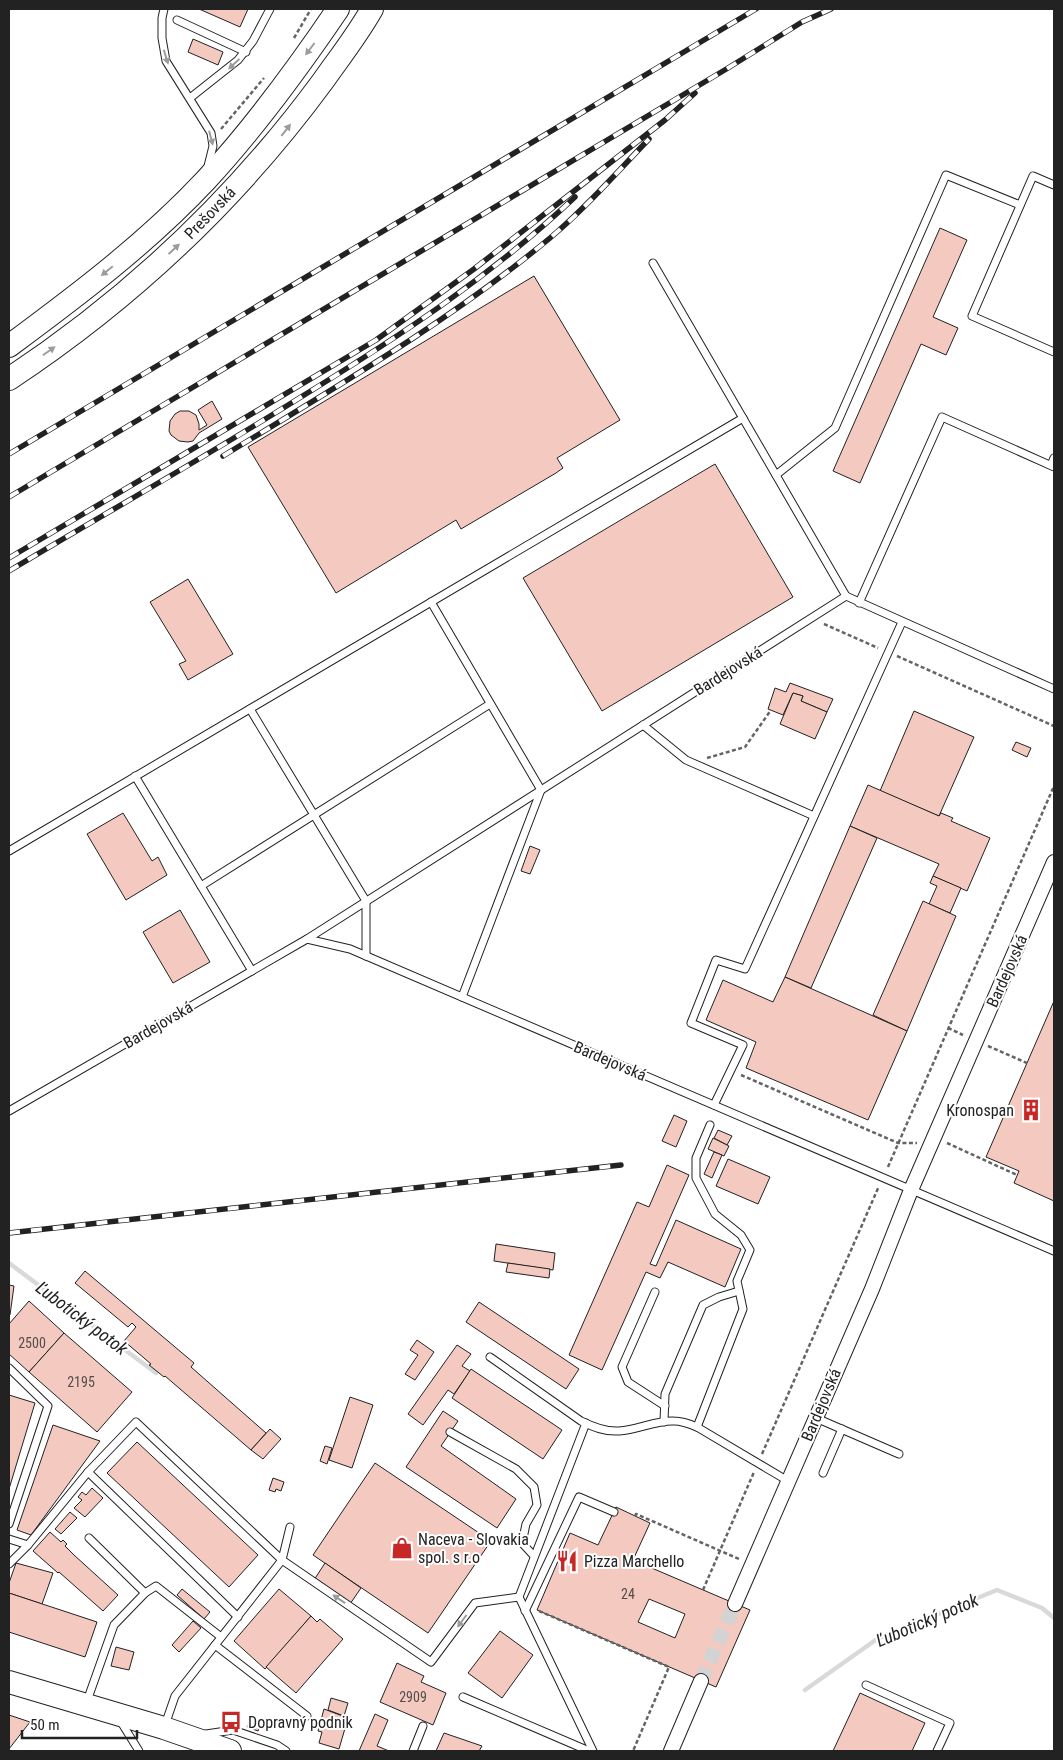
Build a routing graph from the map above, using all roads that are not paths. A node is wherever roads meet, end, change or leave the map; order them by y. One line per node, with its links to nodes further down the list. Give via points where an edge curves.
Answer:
1 (164, 9): 7 (lane, one-way to 7, via 162,38 166,60)
2 (270, 9): 6 (lane)
3 (338, 9): 8 (main road, Prešovská, one-way to 8, via 270,103)
4 (372, 9): 14 (main road, Prešovská, one-way to 4, via 131,288 209,216 281,136)
5 (177, 20): 6 (lane)
6 (246, 52): 7 (lane, one-way to 7)
7 (190, 98): 8 (lane, one-way to 8, via 213,140)
8 (205, 181): 12 (main road, Prešovská, one-way to 12, via 116,263)
9 (1054, 185): 10 (lane, via 1033,176)
10 (1020, 205): 13 (lane, via 972,316); 17 (lane, via 946,175 835,428)
11 (653, 263): 15 (lane)
12 (9, 346)
13 (1054, 352)
14 (9, 379)
15 (743, 418): 17 (lane); 19 (lane)
16 (1053, 463): 20 (lane, via 942,417)
17 (776, 475): 18 (lane)
18 (846, 596): 20 (lane); 25 (lane, Bardejovská)
19 (431, 602): 23 (lane); 24 (lane)
20 (859, 603): 21 (lane)
21 (902, 622): 22 (lane); 29 (lane)
22 (1054, 689)
23 (490, 704): 27 (lane); 28 (lane)
24 (250, 709): 26 (lane); 28 (lane)
25 (643, 725): 27 (lane, Bardejovská); 29 (lane, via 686,760)
26 (135, 776): 30 (lane); 32 (lane)
27 (541, 790): 33 (lane, Bardejovská); 37 (lane)
28 (314, 815): 32 (lane); 33 (lane)
29 (814, 816): 38 (lane, via 745,970 716,960 691,1023 743,1045)
30 (9, 851)
31 (1054, 862): 41 (street, Bardejovská)
32 (201, 886): 36 (lane)
33 (366, 901): 34 (lane, Bardejovská); 35 (lane)
34 (307, 939): 35 (lane, Bardejovská); 36 (lane, Bardejovská)
35 (366, 956): 37 (lane, Bardejovská)
36 (252, 971): 39 (lane, Bardejovská)
37 (462, 997): 38 (lane, Bardejovská)
38 (714, 1105): 41 (lane, Bardejovská)
39 (9, 1111)
40 (710, 1125): 43 (lane, via 696,1158 696,1178 715,1214 741,1235 750,1250 737,1281)
41 (911, 1190): 42 (lane, Bardejovská); 48 (street, Bardejovská)
42 (1054, 1251)
43 (739, 1291): 47 (lane, via 719,1296 703,1305 665,1394); 51 (lane, via 743,1309)
44 (655, 1292): 47 (lane, via 622,1367 628,1382)
45 (490, 1357): 50 (lane)
46 (9, 1368): 59 (lane, via 48,1406)
47 (665, 1406): 49 (lane)
48 (816, 1418): 52 (lane); 57 (street, Bardejovská)
49 (664, 1422): 50 (lane, via 619,1431 606,1431); 51 (lane, via 674,1420)
50 (586, 1423): 64 (lane)
51 (697, 1427): 57 (lane)
52 (842, 1429): 54 (lane); 56 (lane)
53 (450, 1432): 64 (lane, via 516,1469 534,1487 537,1505 526,1524 522,1543)
54 (899, 1454)
55 (88, 1472): 63 (lane); 65 (lane, via 136,1422); 71 (lane)
56 (823, 1473)
57 (788, 1482): 69 (street, Bardejovská)
58 (614, 1512): 70 (lane, via 580,1497)
59 (9, 1524)
60 (290, 1527): 65 (lane)
61 (89, 1538): 67 (lane)
62 (9, 1539): 63 (lane)
63 (28, 1545): 66 (lane)
64 (534, 1556): 68 (lane)
65 (282, 1560): 68 (lane, one-way to 65, via 475,1603 431,1662); 71 (lane)
66 (9, 1564)
67 (146, 1593): 72 (lane, via 156,1586); 78 (lane, via 114,1625)
68 (519, 1597): 70 (lane)
69 (735, 1604)
70 (527, 1607): 89 (lane)
71 (238, 1617): 72 (lane)
72 (221, 1638): 73 (lane)
73 (216, 1645): 80 (lane); 82 (lane, via 175,1696)
74 (701, 1681): 90 (street)
75 (9, 1682): 78 (main road)
76 (866, 1685): 91 (lane, via 950,1723)
77 (463, 1696): 88 (lane)
78 (86, 1704): 79 (main road)
79 (116, 1713): 82 (main road); 84 (lane)
80 (307, 1716)
81 (423, 1726): 87 (lane)
82 (164, 1728): 83 (main road)
83 (190, 1737): 85 (main road); 86 (lane, via 233,1730)
84 (138, 1751)
85 (230, 1751)
86 (286, 1751)
87 (413, 1751)
88 (589, 1751)
89 (593, 1751)
90 (671, 1751)
91 (937, 1751)

